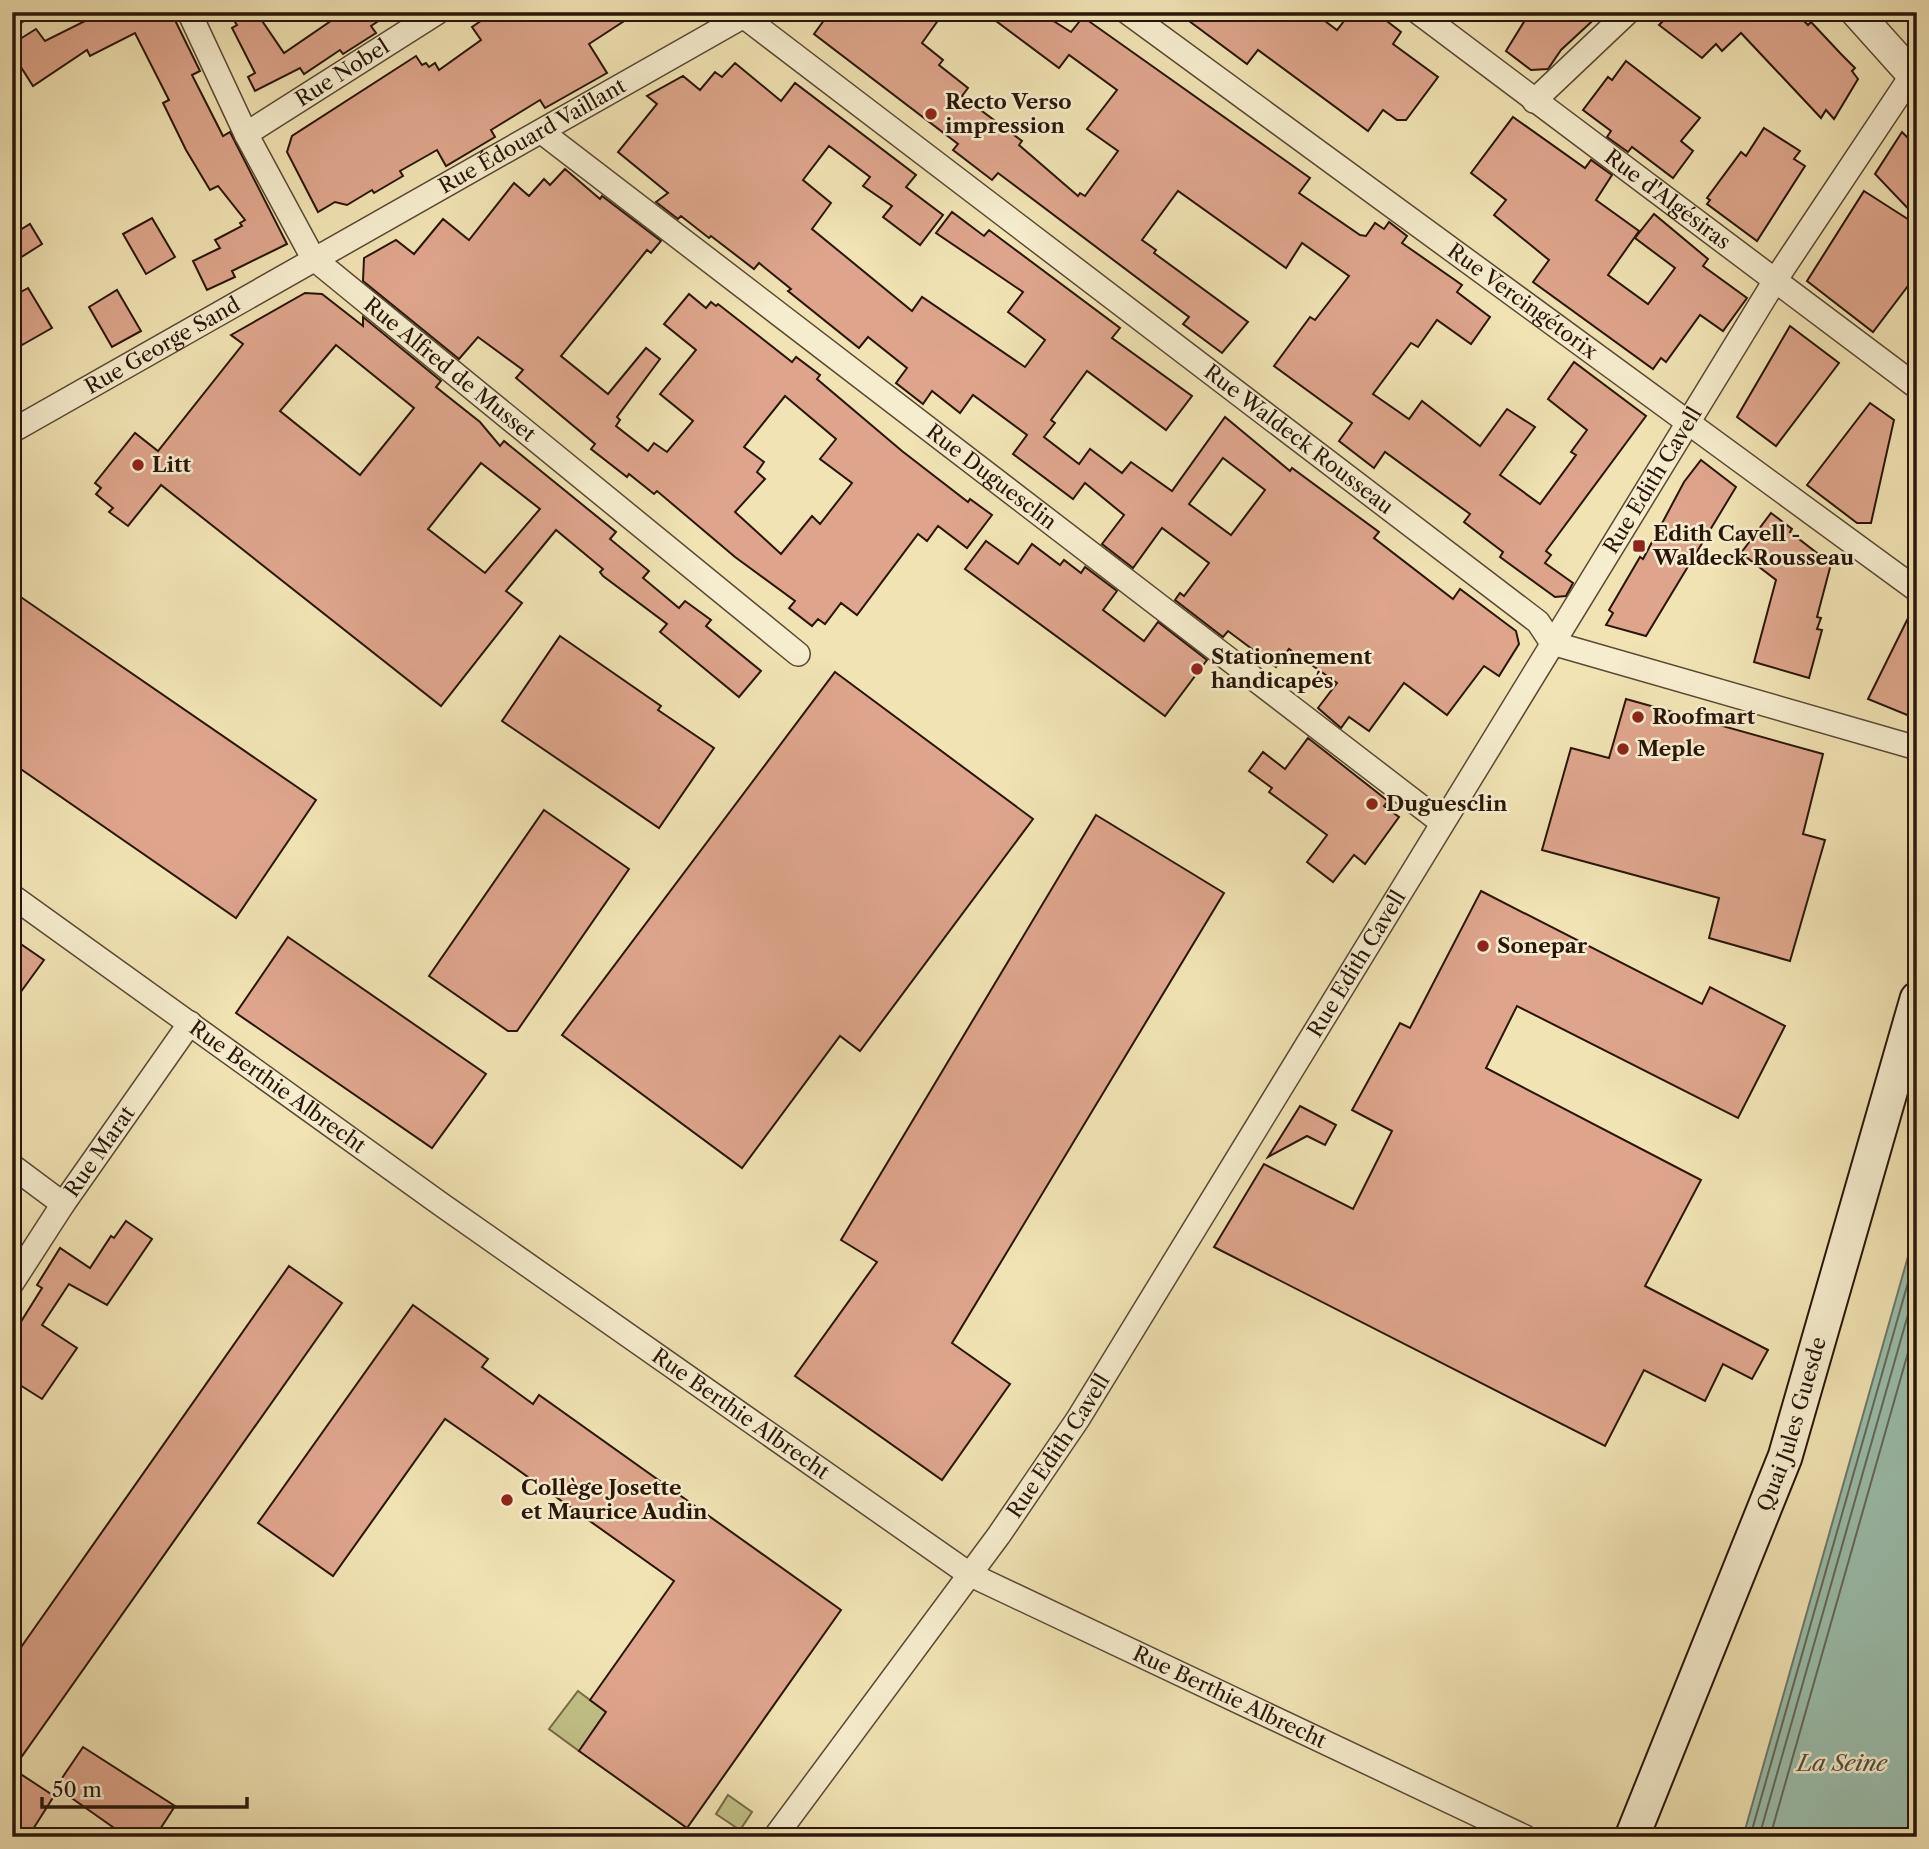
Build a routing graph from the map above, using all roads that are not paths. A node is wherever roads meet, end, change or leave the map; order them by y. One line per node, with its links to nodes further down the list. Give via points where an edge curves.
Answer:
1 (189, 12): 11 (street, Rue Alfred de Musset)
2 (439, 12): 11 (street, Rue Nobel)
3 (1127, 12): 15 (street, Rue Vercingétorix)
4 (1418, 12): 9 (street, Rue d'Algésiras)
5 (1628, 12): 9 (street)
6 (1856, 12): 8 (street)
7 (743, 14): 10 (street, Rue Édouard Vaillant); 18 (street, Rue Waldeck Rousseau, via 1538,622)
8 (1914, 77): 13 (street, Rue Edith Cavell)
9 (1534, 101): 13 (street, Rue d'Algésiras)
10 (543, 133): 12 (street, Rue Édouard Vaillant); 21 (street, Rue Duguesclin)
11 (246, 134): 12 (street, Rue Alfred de Musset)
12 (313, 258): 16 (street, Rue George Sand); 19 (street, Rue Alfred de Musset)
13 (1776, 279): 14 (street, Rue d'Algésiras); 15 (street, Rue Edith Cavell)
14 (1917, 387)
15 (1688, 423): 17 (street, Rue Vercingétorix); 18 (street, Rue Edith Cavell)
16 (12, 431)
17 (1917, 590)
18 (1552, 643): 20 (street); 21 (street, Rue Edith Cavell)
19 (797, 654)
20 (1917, 748)
21 (1441, 822): 28 (street, Rue Edith Cavell, via 1078,1419)
22 (12, 896): 24 (street, Rue Berthie Albrecht)
23 (1917, 999): 31 (main road, Quai Jules Guesde, via 1785,1457)
24 (190, 1023): 26 (street, Rue Marat); 28 (street, Rue Berthie Albrecht)
25 (12, 1166): 26 (street)
26 (63, 1204): 27 (street, Rue Marat)
27 (12, 1283)
28 (969, 1574): 29 (street, Rue Edith Cavell); 30 (street, Rue Berthie Albrecht)
29 (775, 1837)
30 (1525, 1837)
31 (1632, 1837)

